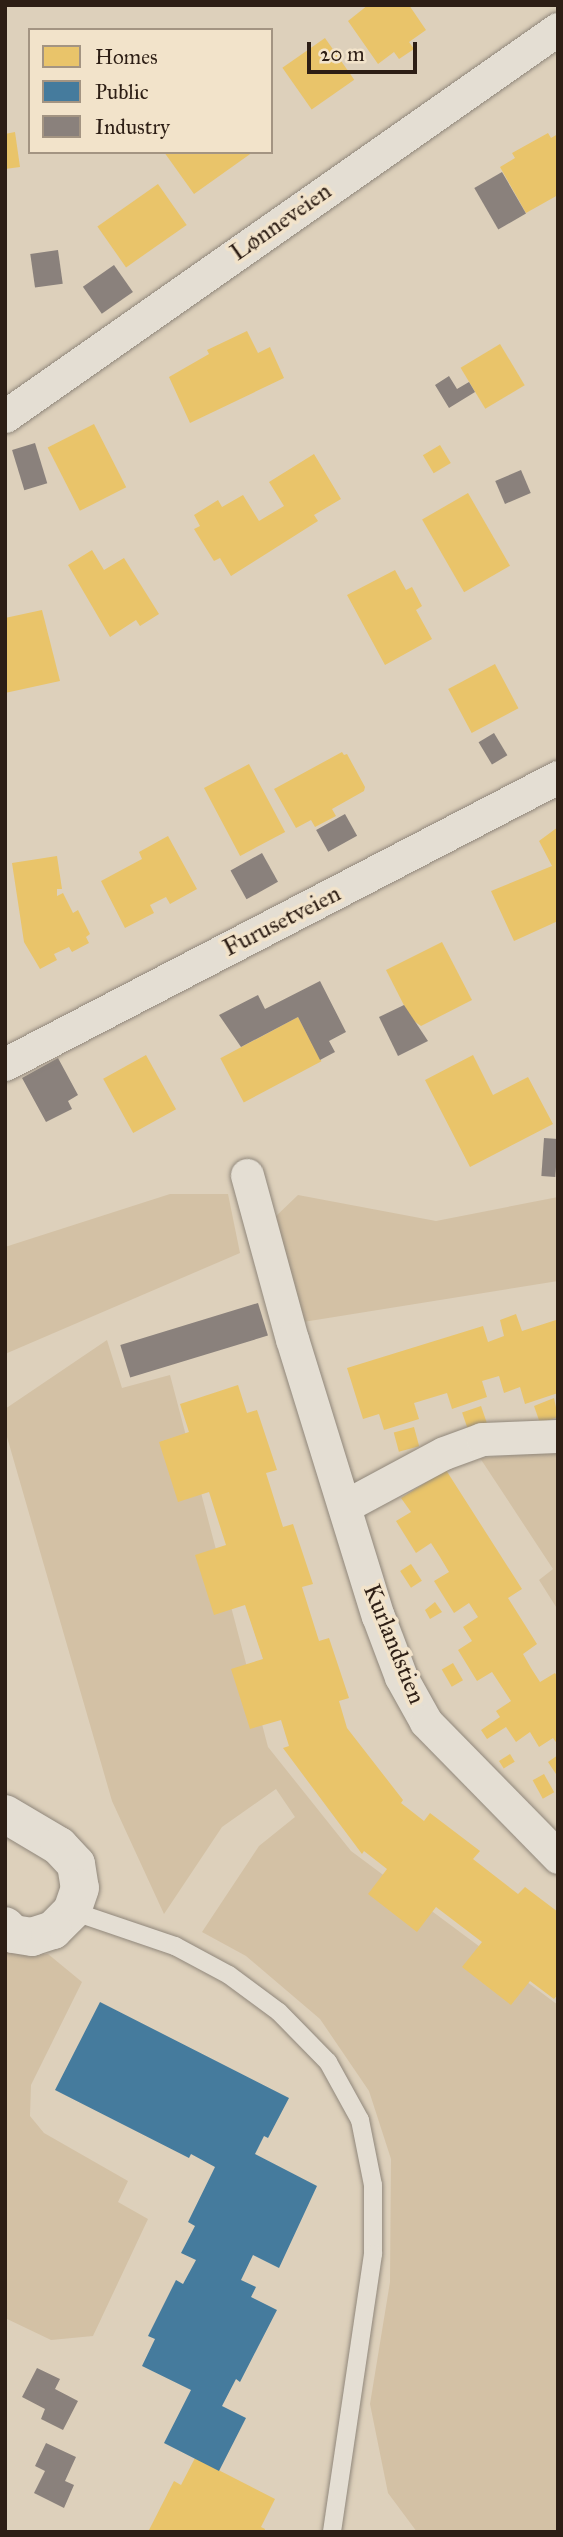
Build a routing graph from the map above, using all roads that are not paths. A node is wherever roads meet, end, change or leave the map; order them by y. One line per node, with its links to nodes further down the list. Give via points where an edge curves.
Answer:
1 (558, 29): 2 (street, Lønneveien)
2 (5, 416)
3 (558, 777): 4 (street, Furusetveien)
4 (5, 1064)
5 (247, 1175): 7 (street, Kurlandstien, via 269,1264)
6 (558, 1436): 7 (street, via 482,1439 444,1453)
7 (345, 1506): 9 (street, Kurlandstien, via 387,1641 426,1722)
8 (5, 1814): 10 (street, via 59,1846 76,1864 80,1888)
9 (558, 1857)
10 (72, 1911): 11 (street, via 53,1930 32,1937 13,1934); 12 (lane, via 175,1946 229,1975 279,2012 328,2062 360,2120 373,2185 373,2254)
11 (5, 1926)
12 (332, 2532)

